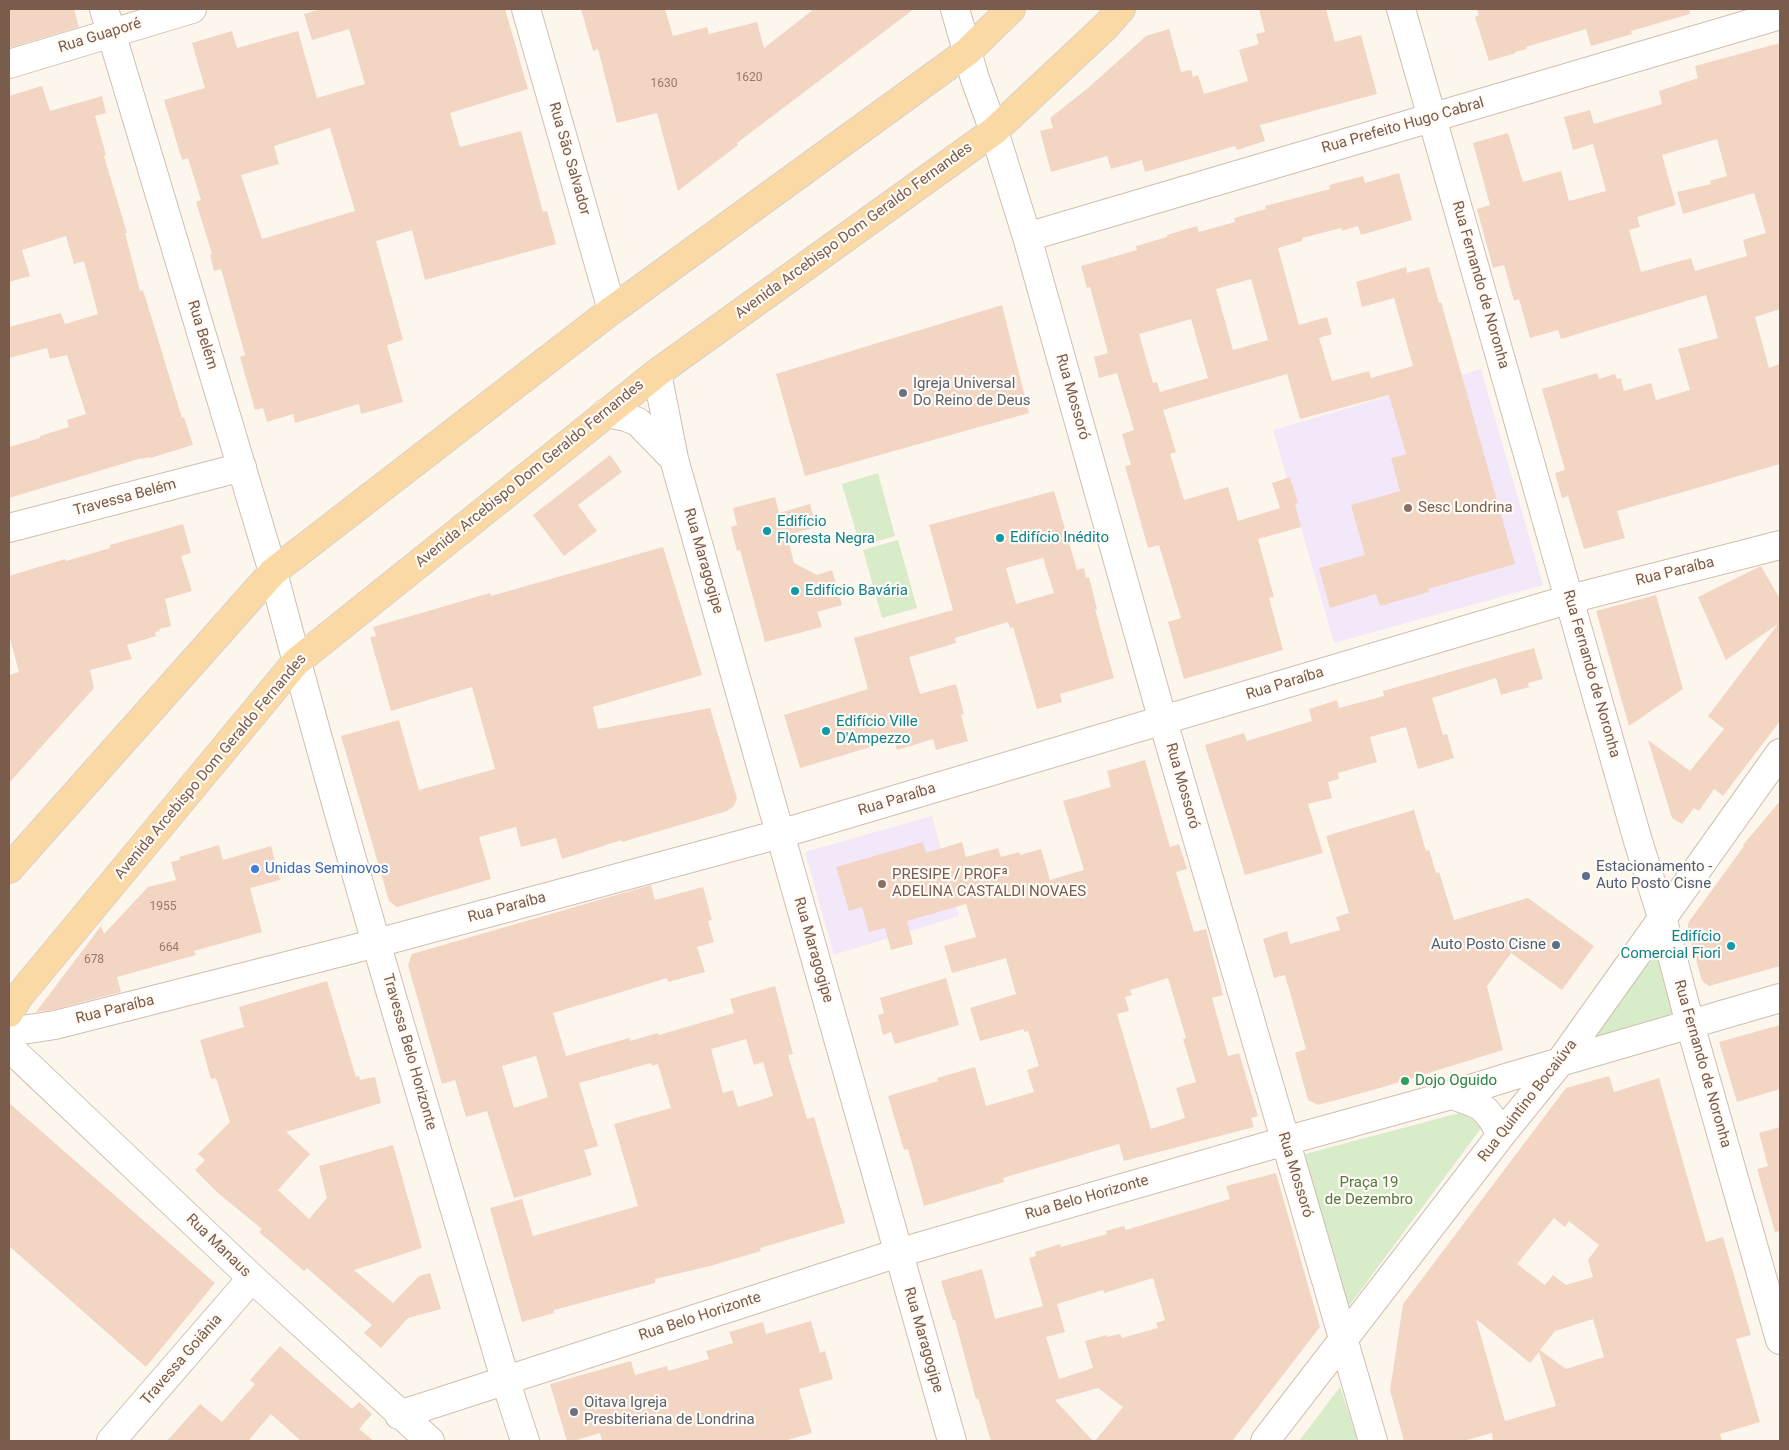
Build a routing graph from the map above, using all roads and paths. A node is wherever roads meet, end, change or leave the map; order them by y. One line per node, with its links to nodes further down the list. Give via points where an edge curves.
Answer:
1 (192, 9): 8 (street, Rua Guaporé)
2 (526, 9): 14 (street, Rua São Salvador)
3 (955, 9): 9 (street, Rua Mossoró)
4 (1011, 9): 9 (main road)
5 (1121, 9): 12 (main road, Avenida Arcebispo Dom Geraldo Fernandes)
6 (1401, 9): 11 (street, Rua Fernando de Noronha)
7 (1780, 15): 11 (street, Rua Prefeito Hugo Cabral)
8 (108, 20): 10 (street, Rua Guaporé); 18 (street, Rua Belém)
9 (966, 52): 12 (street, Rua Mossoró); 14 (main road)
10 (9, 64)
11 (1432, 117): 13 (street, Rua Prefeito Hugo Cabral); 22 (street, Rua Fernando de Noronha)
12 (994, 130): 13 (street, Rua Mossoró); 15 (main road, Avenida Arcebispo Dom Geraldo Fernandes)
13 (1027, 237): 24 (street, Rua Mossoró)
14 (612, 310): 21 (main road)
15 (656, 373): 16 (main road, Avenida Arcebispo Dom Geraldo Fernandes); 17 (street, Rua Maragogipe)
16 (606, 413): 17 (street, Rua Maragogipe, via 638,422); 23 (main road, Avenida Arcebispo Dom Geraldo Fernandes)
17 (674, 459): 26 (street, Rua Maragogipe)
18 (242, 467): 19 (street, Travessa Belém); 21 (street, Rua Belém)
19 (9, 528)
20 (1780, 545): 22 (street, Rua Paraíba)
21 (273, 572): 23 (street, Rua Belém); 27 (main road)
22 (1570, 599): 24 (street, Rua Paraíba); 28 (street, Rua Fernando de Noronha)
23 (296, 662): 29 (street, Travessa Belo Horizonte); 31 (main road, Avenida Arcebispo Dom Geraldo Fernandes, via 20,994)
24 (1163, 721): 26 (street, Rua Paraíba); 38 (street, Rua Mossoró)
25 (1780, 753): 28 (street, Rua Quintino Bocaiúva)
26 (780, 834): 29 (street, Rua Paraíba); 39 (street, Rua Maragogipe)
27 (9, 869)
28 (1662, 917): 32 (street, Rua Fernando de Noronha); 35 (street, Rua Quintino Bocaiúva)
29 (376, 943): 33 (street, Rua Paraíba, via 55,1026); 43 (street, Travessa Belo Horizonte)
30 (1780, 998): 32 (street, Rua Belo Horizonte)
31 (9, 1013)
32 (1690, 1024): 35 (street, Rua Belo Horizonte); 41 (street, Rua Fernando de Noronha)
33 (9, 1032)
34 (9, 1047): 40 (street, Rua Manaus)
35 (1560, 1062): 36 (street, Rua Belo Horizonte); 37 (street, Rua Quintino Bocaiúva)
36 (1451, 1095): 37 (street, via 1487,1111); 38 (street, Rua Belo Horizonte)
37 (1501, 1135): 42 (street, Rua Quintino Bocaiúva)
38 (1285, 1141): 39 (street, Rua Belo Horizonte); 42 (street, Rua Mossoró)
39 (898, 1253): 43 (street, Rua Belo Horizonte); 50 (street, Rua Maragogipe)
40 (252, 1278): 44 (street, Rua Manaus); 46 (street, Travessa Goiânia)
41 (1780, 1340)
42 (1343, 1341): 51 (street, Rua Quintino Bocaiúva); 52 (street, Rua Mossoró)
43 (505, 1379): 44 (street, Rua Belo Horizonte); 45 (street, Travessa Belo Horizonte)
44 (399, 1415): 47 (street, Rua Manaus)
45 (516, 1415): 48 (street); 49 (street, Travessa Belo Horizonte)
46 (111, 1441)
47 (430, 1441)
48 (509, 1441)
49 (525, 1441)
50 (952, 1441)
51 (1265, 1441)
52 (1373, 1441)

